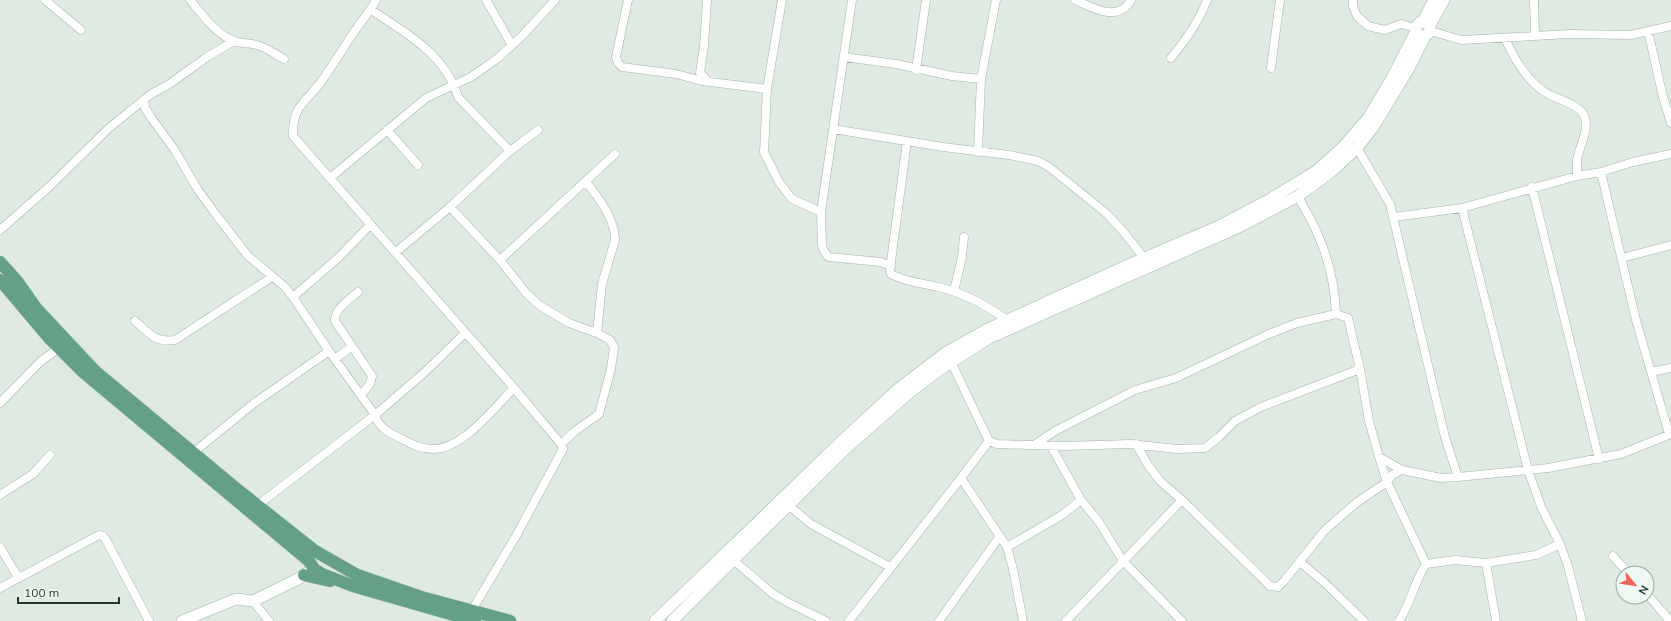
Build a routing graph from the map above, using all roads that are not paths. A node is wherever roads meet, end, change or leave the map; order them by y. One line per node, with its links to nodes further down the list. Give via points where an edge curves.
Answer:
1 (45, 0): 23 (street)
2 (190, 0): 27 (street, via 211,25)
3 (376, 0): 20 (street)
4 (486, 0): 28 (street)
5 (555, 0): 28 (street)
6 (628, 0): 35 (street, via 616,57 622,68 676,74)
7 (706, 0): 35 (street, via 700,73)
8 (782, 0): 37 (street)
9 (852, 0): 29 (street)
10 (926, 0): 33 (street)
11 (996, 0): 34 (street)
12 (1075, 0): 13 (street, via 1102,12 1116,13)
13 (1131, 0)
14 (1207, 0): 30 (street, via 1186,40)
15 (1280, 0): 32 (street)
16 (1353, 0): 22 (street, via 1357,16 1368,26 1385,30 1401,24)
17 (1434, 0): 22 (main road)
18 (1444, 0): 22 (main road)
19 (1534, 0): 25 (street)
20 (371, 10): 36 (street, via 415,39 445,69); 52 (street, via 322,81 304,100 293,123 293,136)
21 (1671, 26): 24 (street)
22 (1424, 29): 26 (street, via 1461,40); 44 (main road, via 1408,70); 65 (main road, via 1375,108 1355,134 1327,162 1294,186 1241,215)
23 (81, 30)
24 (1648, 31): 25 (street, via 1631,35); 39 (street)
25 (1536, 35): 26 (street)
26 (1505, 38): 51 (street, via 1511,52 1530,79 1548,94 1581,110 1586,126 1578,159)
27 (234, 41): 31 (street, via 256,45); 38 (street)
28 (512, 45): 36 (street)
29 (844, 57): 33 (street, via 896,64); 40 (street)
30 (1171, 58)
31 (284, 59)
32 (1271, 68)
33 (916, 70): 34 (street)
34 (981, 79): 46 (street)
35 (709, 82): 37 (street)
36 (455, 86): 41 (street, via 426,98); 45 (street, via 458,97)
37 (767, 89): 58 (street, via 764,152 779,182 792,199)
38 (144, 100): 61 (street, via 109,128 49,187); 70 (street, via 145,108 174,149 198,190 248,256)
39 (1671, 123)
40 (833, 129): 43 (street); 58 (street)
41 (387, 130): 49 (street); 52 (street)
42 (538, 130): 45 (street)
43 (907, 141): 46 (street); 69 (street)
44 (1357, 148): 55 (main road, via 1332,171); 59 (street, via 1390,204)
45 (510, 151): 56 (street)
46 (978, 152): 65 (street, via 1038,161 1049,167 1106,213)
47 (615, 154): 53 (street)
48 (1671, 154): 50 (street)
49 (418, 165)
50 (1602, 172): 51 (street); 66 (street)
51 (1577, 176): 54 (street)
52 (330, 178): 60 (street)
53 (586, 182): 67 (street); 79 (street, via 601,200 615,233 602,284)
54 (1532, 188): 57 (street); 101 (street)
55 (1298, 196): 75 (street, via 1318,233 1324,251 1335,290); 84 (main road, via 1212,240 989,338)
56 (450, 207): 64 (street); 67 (street)
57 (1462, 208): 59 (street); 103 (street)
58 (821, 212): 69 (street, via 823,249 828,257 881,262)
59 (1394, 217): 104 (street, via 1445,437)
60 (370, 225): 64 (street); 74 (street)
61 (0, 230)
62 (964, 237): 72 (street)
63 (1671, 245): 66 (street)
64 (396, 252): 78 (street)
65 (1144, 258): 76 (main road)
66 (1622, 258): 87 (street)
67 (500, 260): 79 (street, via 539,305 569,323)
68 (0, 262): 98 (main road, via 36,308 95,371)
69 (891, 266): 72 (street, via 891,274 899,279)
70 (272, 277): 74 (street); 77 (street, via 175,340 164,342 155,338)
71 (0, 280): 81 (main road)
72 (954, 291): 76 (street, via 977,300)
73 (358, 292): 80 (street, via 334,316)
74 (294, 297): 82 (street)
75 (1336, 314): 86 (street, via 1348,318); 96 (street, via 1304,321 1176,378 1135,390)
76 (1006, 320): 138 (main road, via 945,353 898,389)
77 (135, 321)
78 (465, 333): 88 (street); 91 (street)
79 (597, 333): 94 (street, via 610,340 614,346 602,406 599,414)
80 (351, 347): 83 (street); 89 (street, via 372,376 370,384)
81 (59, 348): 90 (street, via 41,361); 123 (main road, via 95,383)
82 (329, 351): 83 (street); 98 (street, via 252,404)
83 (335, 359): 89 (street)
84 (951, 362): 93 (street); 111 (main road, via 904,396)
85 (1671, 368): 87 (street)
86 (1360, 369): 95 (street, via 1261,407 1235,421 1205,448 1177,449); 100 (street, via 1369,421)
87 (1651, 372): 92 (street)
88 (514, 388): 91 (street, via 465,436 452,445 433,449 416,447 388,433 378,423); 94 (street)
89 (361, 395): 91 (street)
90 (0, 403)
91 (375, 415): 110 (street)
92 (1670, 434): 101 (street, via 1621,454)
93 (989, 441): 96 (street, via 997,444); 105 (street)
94 (562, 444): 133 (street, via 562,449)
95 (1136, 444): 97 (street); 109 (street, via 1160,481)
96 (1033, 445): 97 (street)
97 (1051, 446): 108 (street)
98 (194, 452): 110 (main road)
99 (50, 455): 107 (street, via 33,474)
100 (1379, 457): 102 (street); 106 (street)
101 (1599, 459): 103 (street)
102 (1402, 470): 104 (street, via 1441,478); 106 (street, via 1392,475)
103 (1528, 470): 104 (street); 113 (street, via 1542,509)
104 (1458, 477)
105 (961, 478): 112 (street); 125 (street)
106 (1387, 482): 120 (street, via 1324,530); 122 (street)
107 (0, 495)
108 (1081, 500): 115 (street, via 1062,515); 119 (street, via 1099,522)
109 (1182, 500): 119 (street); 120 (street, via 1270,586 1278,587)
110 (258, 505): 116 (main road)
111 (788, 505): 118 (main road); 125 (street, via 811,524)
112 (1000, 536): 115 (street); 142 (street)
113 (1560, 544): 121 (street, via 1536,555); 150 (street, via 1573,580)
114 (0, 547): 126 (street)
115 (1007, 547): 143 (street)
116 (324, 556): 123 (street); 133 (main road, via 357,575)
117 (1613, 556): 124 (street)
118 (732, 560): 139 (main road); 140 (street, via 773,594)
119 (1123, 560): 144 (street); 145 (street)
120 (1300, 562): 146 (street)
121 (1486, 563): 122 (street, via 1455,560); 149 (street)
122 (1426, 564): 132 (street)
123 (311, 565): 127 (main road, via 301,568); 128 (main road, via 322,574)
124 (1621, 565)
125 (890, 567): 141 (street)
126 (18, 577): 129 (street); 134 (street, via 99,535 103,536)
127 (301, 577): 128 (main road); 130 (main road)
128 (353, 586): 133 (main road)
129 (0, 588)
130 (253, 600): 135 (main road, via 236,599); 136 (street)
131 (1655, 603): 151 (street)
132 (1406, 610): 147 (street); 148 (street)
133 (474, 616): 137 (main road)
134 (149, 621)
135 (182, 621)
136 (269, 621)
137 (508, 621)
138 (655, 621)
139 (672, 621)
140 (826, 621)
141 (848, 621)
142 (939, 621)
143 (1023, 621)
144 (1066, 621)
145 (1182, 621)
146 (1364, 621)
147 (1399, 621)
148 (1407, 621)
149 (1496, 621)
150 (1582, 621)
151 (1670, 621)

